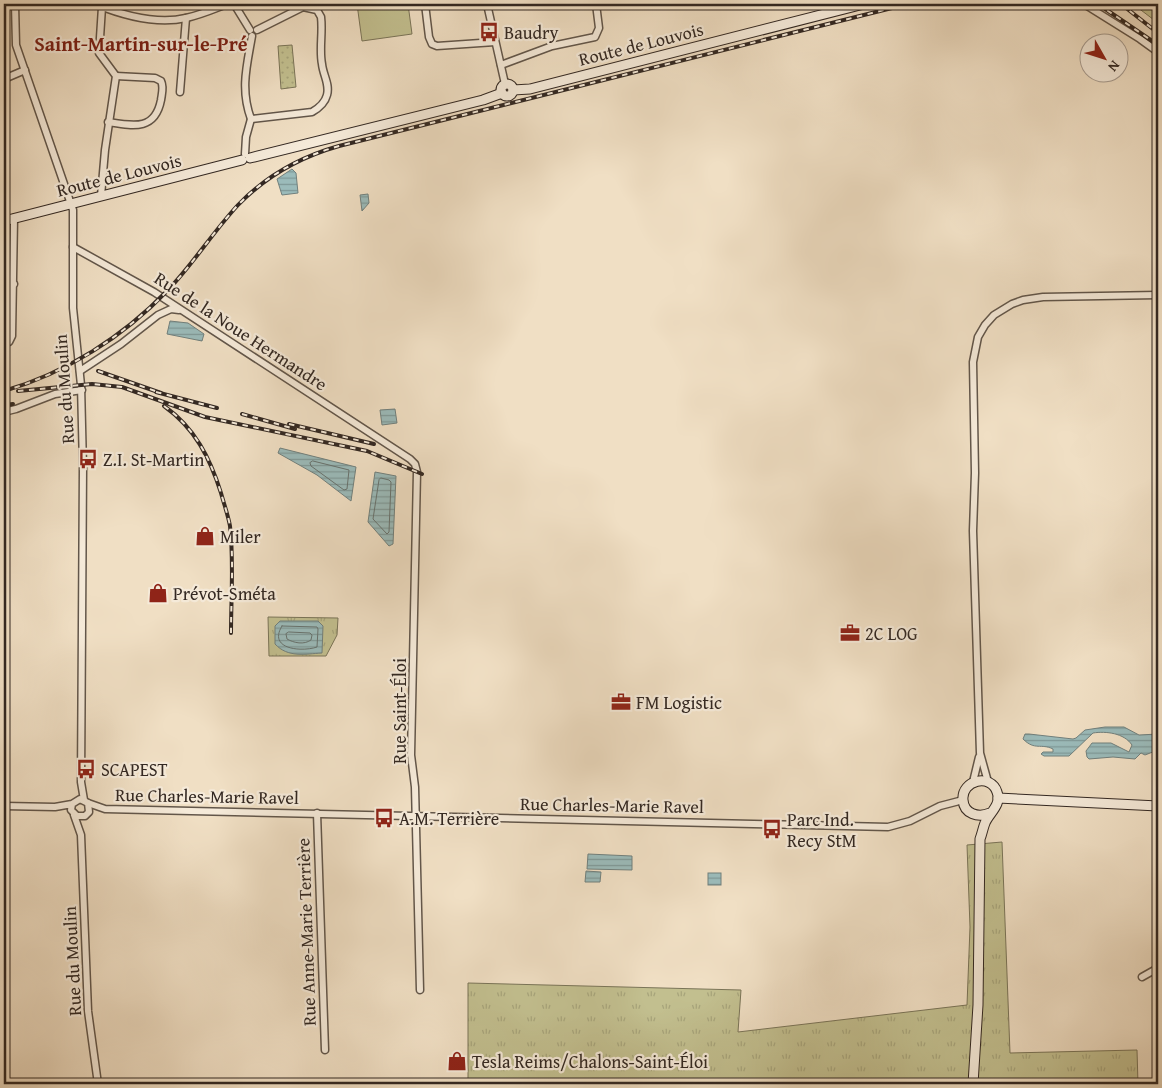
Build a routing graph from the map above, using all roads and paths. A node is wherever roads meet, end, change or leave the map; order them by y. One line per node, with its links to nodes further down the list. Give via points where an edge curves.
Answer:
1 (15, 4): 18 (street, Rue du Moulin, via 16,45)
2 (95, 4): 11 (street)
3 (227, 4): 13 (street)
4 (234, 4): 14 (street)
5 (425, 4): 15 (street, via 432,44)
6 (487, 4): 12 (street)
7 (494, 4): 12 (street)
8 (596, 4): 17 (street, via 600,28 594,37 552,46)
9 (864, 4): 21 (street, Route de Louvois, via 540,86)
10 (1084, 4): 16 (street)
11 (102, 7): 13 (street, via 164,21); 19 (street, via 99,53)
12 (489, 12): 15 (street)
13 (186, 18): 22 (street)
14 (251, 33): 23 (street, via 244,79); 23 (street, via 256,35 257,30 303,7 317,10 321,17 322,66 328,93 320,107 312,112)
15 (495, 42): 17 (street)
16 (1158, 52)
17 (501, 65): 21 (street)
18 (25, 70): 20 (street); 27 (street, Rue du Moulin)
19 (116, 76): 24 (street); 24 (street, via 161,81 160,106 154,119 147,124)
20 (4, 79)
21 (506, 89): 25 (street, Route de Louvois, via 489,99)
22 (180, 92)
23 (251, 119): 25 (street)
24 (108, 122): 26 (street)
25 (246, 157): 26 (street, Route de Louvois)
26 (101, 196): 27 (street, Route de Louvois)
27 (72, 204): 28 (street, Route de Louvois); 30 (street, Rue du Moulin)
28 (14, 218): 29 (street, Route de Louvois); 32 (street)
29 (4, 221)
30 (72, 246): 34 (street, Rue de la Noue Hermandre); 36 (street, Rue du Moulin, via 73,308)
31 (4, 284): 32 (street)
32 (14, 284): 35 (street, via 12,336)
33 (1158, 295): 40 (street, via 1043,296 1023,300 994,315 978,338 973,362 973,531)
34 (184, 312): 36 (street, via 177,309 158,315); 39 (street, Rue de la Noue Hermandre)
35 (4, 344)
36 (80, 372): 37 (street, Rue du Moulin)
37 (82, 390): 38 (street, via 55,394); 41 (street, Rue du Moulin)
38 (4, 412)
39 (390, 445): 57 (street, Rue Saint-Éloi, via 413,461 417,472 411,755)
40 (980, 753): 42 (street); 43 (street)
41 (81, 782): 46 (street, Rue du Moulin); 47 (street, Rue du Moulin)
42 (973, 782): 43 (street); 45 (street, via 965,790)
43 (988, 782): 44 (street, via 996,788)
44 (998, 798): 49 (street); 54 (street)
45 (963, 800): 56 (street, via 966,809); 57 (street, Rue Charles-Marie Ravel, via 888,827)
46 (86, 802): 47 (street); 51 (street, Rue Charles-Marie Ravel); 52 (street, Rue du Moulin)
47 (73, 803): 50 (street); 55 (street, Rue du Moulin)
48 (4, 806): 50 (street)
49 (1158, 806)
50 (55, 808): 55 (street)
51 (105, 808): 52 (street, Rue Charles-Marie Ravel); 53 (street, Rue Charles-Marie Ravel)
52 (88, 813): 55 (street, Rue Charles-Marie Ravel, via 82,817); 58 (street, Rue du Moulin)
53 (317, 813): 57 (street, Rue Charles-Marie Ravel); 64 (street, Rue Anne-Marie Terrière)
54 (990, 813): 56 (street); 59 (street)
55 (73, 814): 58 (street, Rue du Moulin)
56 (974, 814): 59 (street)
57 (415, 815): 62 (street, Rue Saint-Éloi)
58 (81, 835): 65 (street, Rue du Moulin, via 88,1011)
59 (980, 839): 63 (street)
60 (1158, 968): 61 (street)
61 (1142, 977)
62 (420, 990)
63 (975, 1041): 66 (street); 67 (street)
64 (325, 1050)
65 (98, 1084)
66 (966, 1084)
67 (972, 1084)

